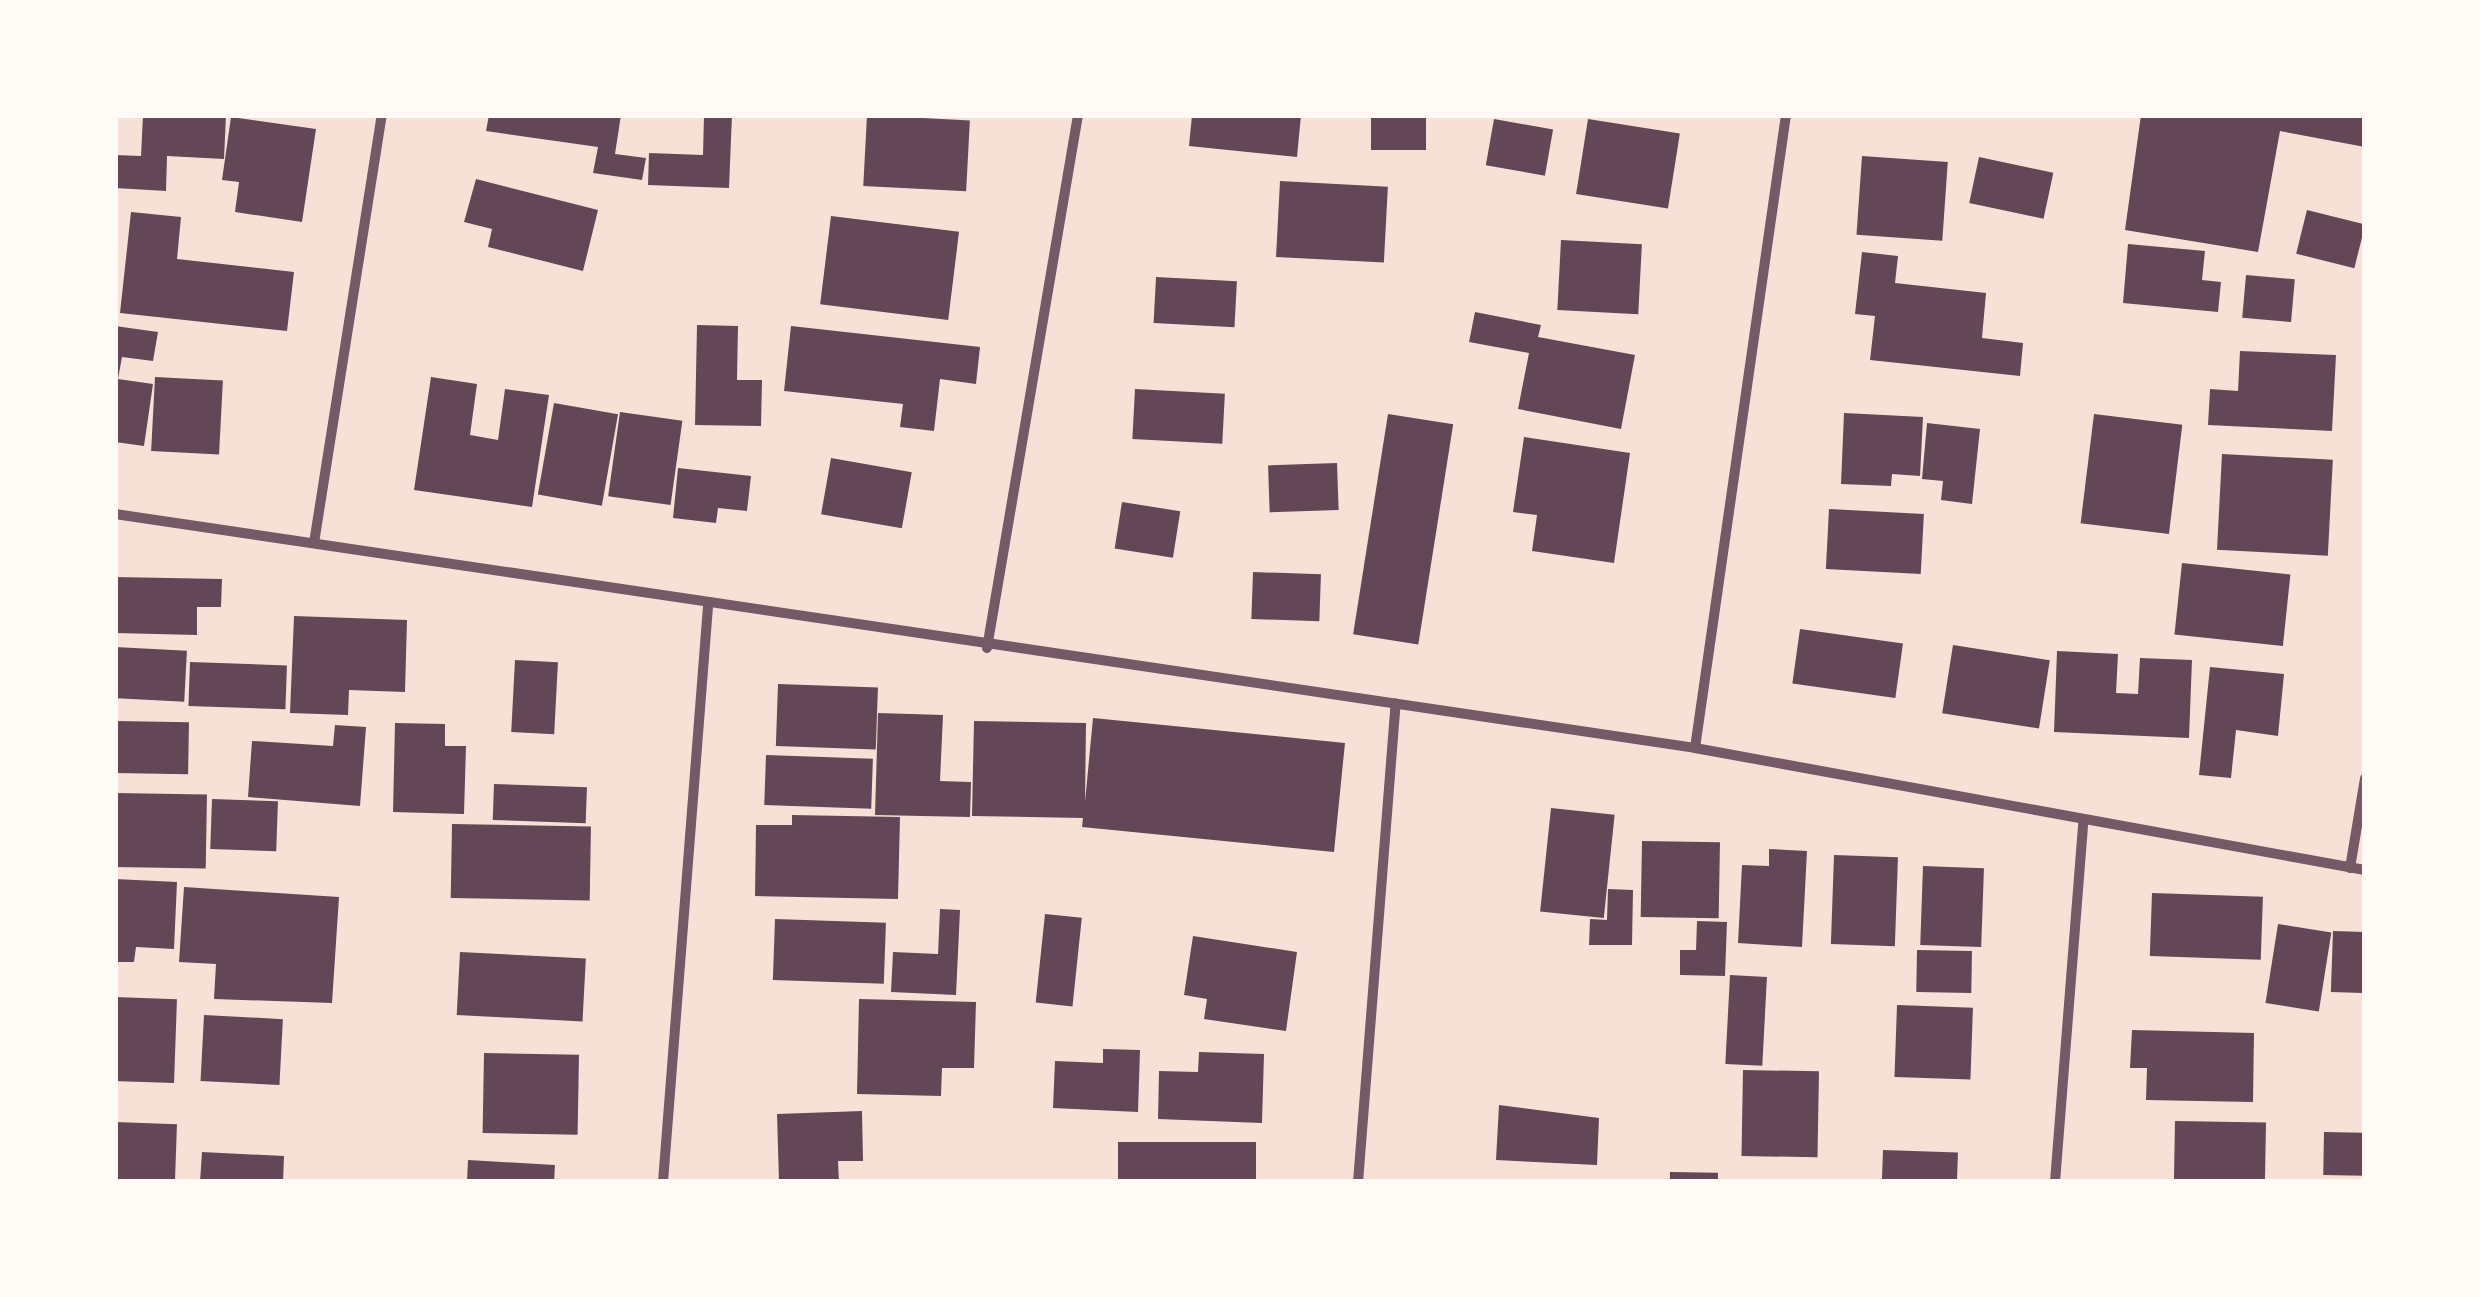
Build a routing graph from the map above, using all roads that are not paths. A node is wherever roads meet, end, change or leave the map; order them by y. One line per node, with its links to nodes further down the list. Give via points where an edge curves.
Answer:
1 (382, 115): 5 (street)
2 (1078, 115): 7 (street)
3 (1786, 115): 9 (street)
4 (115, 514): 5 (street)
5 (314, 543): 6 (street)
6 (708, 606): 7 (street); 14 (street)
7 (987, 648): 8 (street)
8 (1396, 704): 9 (street); 15 (street)
9 (1696, 748): 11 (street)
10 (2365, 778): 12 (street)
11 (2083, 824): 12 (street); 16 (street)
12 (2350, 868): 13 (street)
13 (2365, 870)
14 (663, 1182)
15 (1358, 1182)
16 (2055, 1182)

